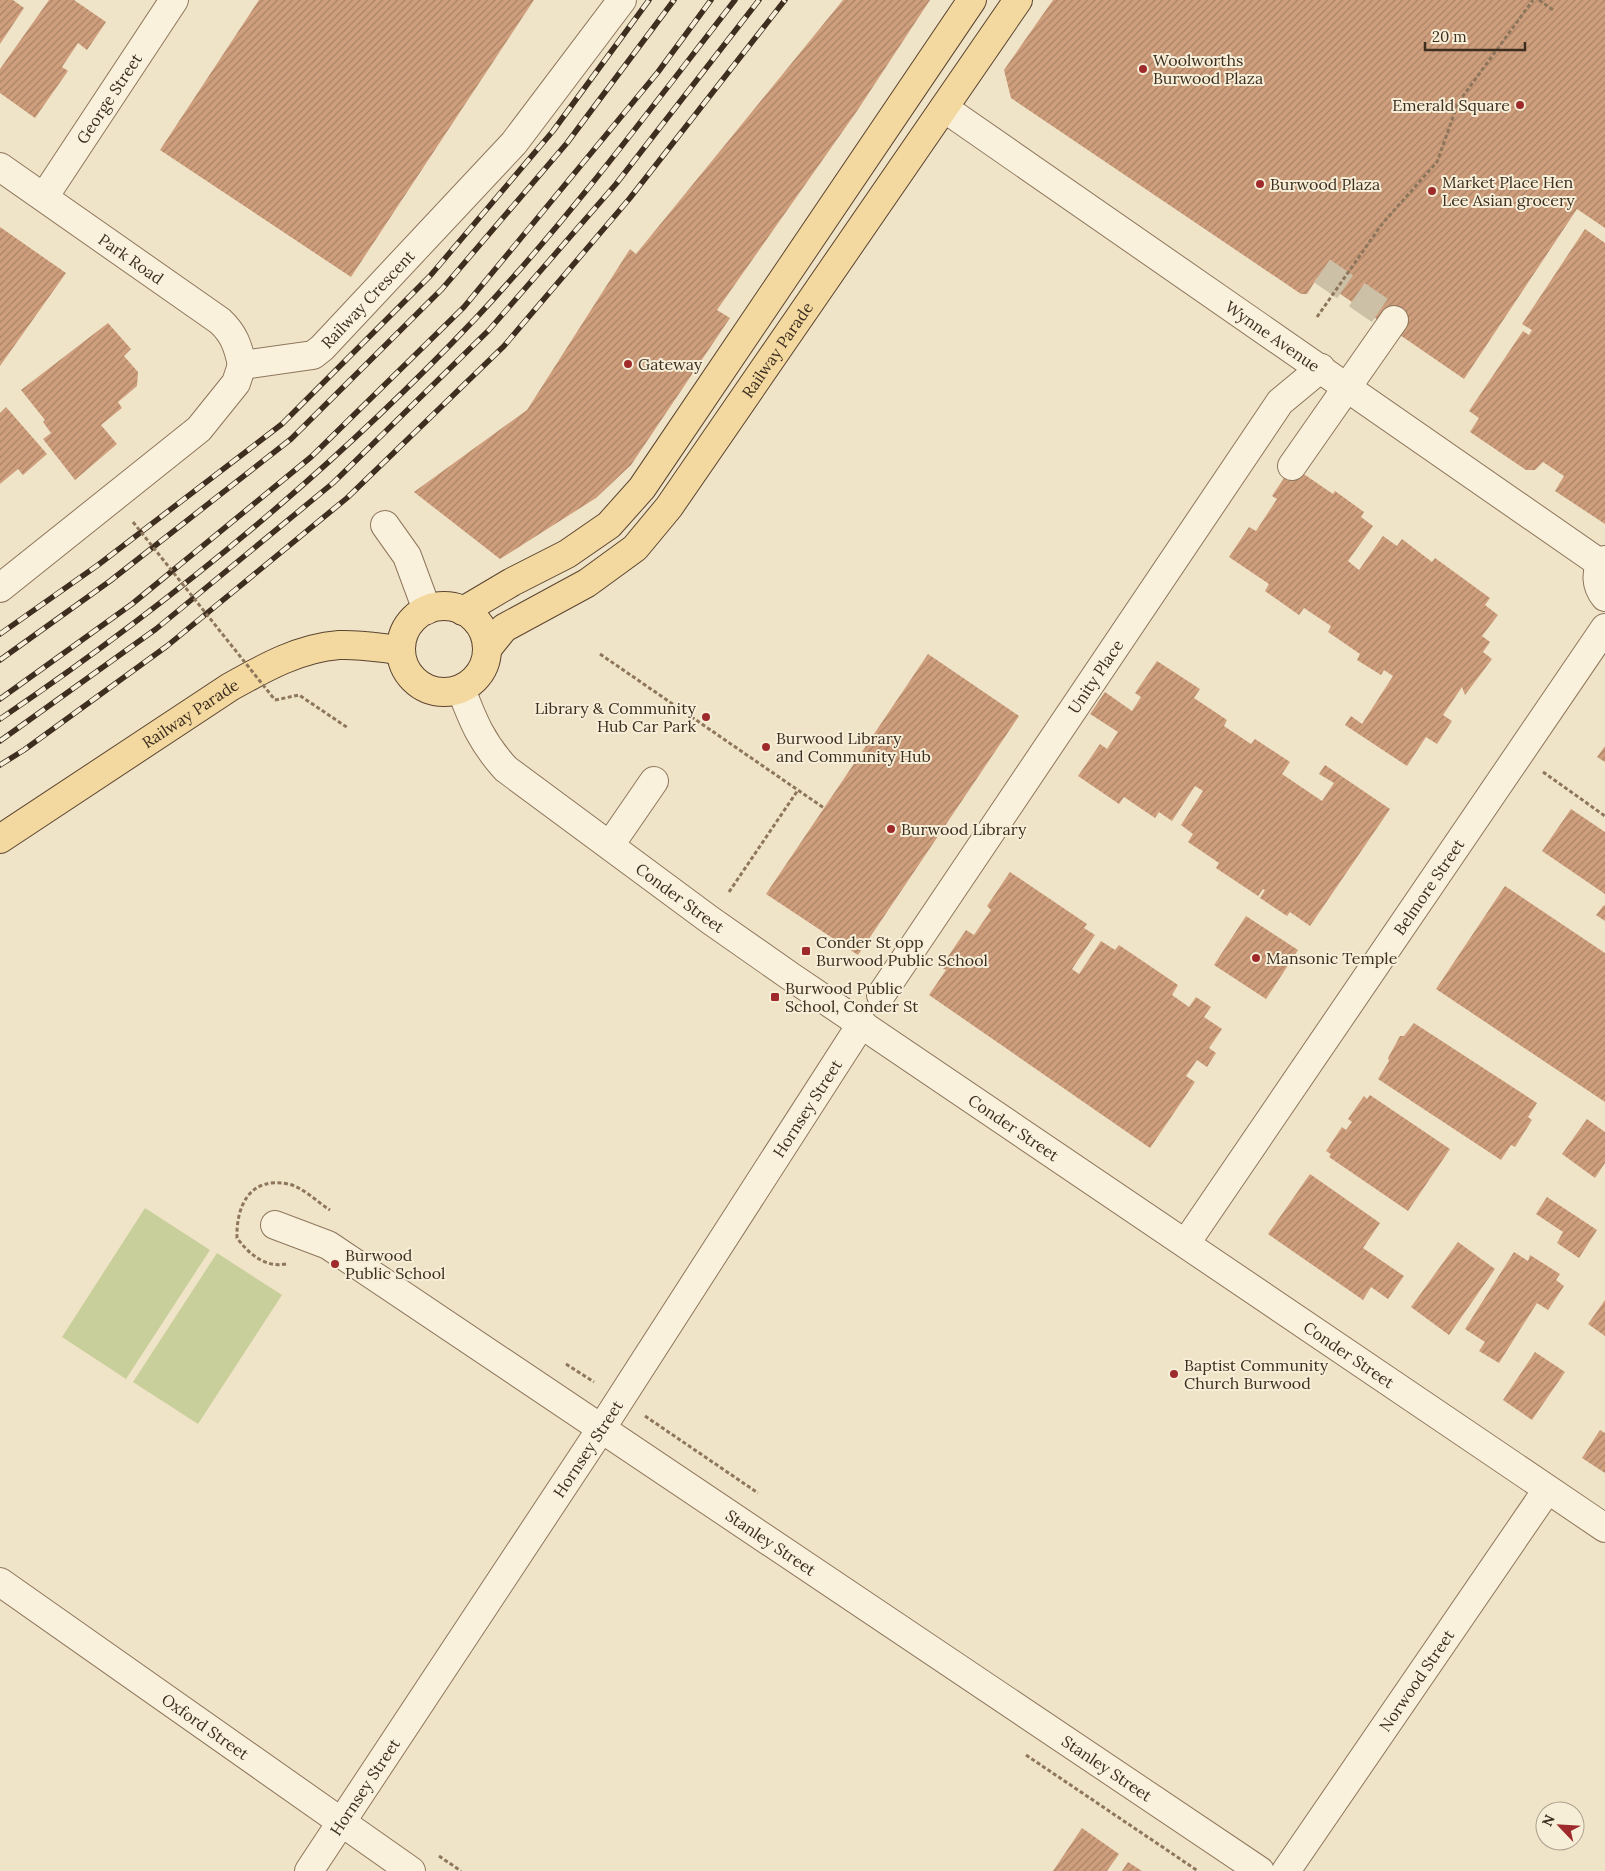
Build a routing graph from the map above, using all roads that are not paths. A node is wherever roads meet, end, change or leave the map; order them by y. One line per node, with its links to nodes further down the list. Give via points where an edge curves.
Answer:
1 (174, 0): 7 (street, George Street)
2 (622, 0): 9 (street, Railway Crescent, via 514,143 322,348 313,355)
3 (972, 0): 18 (main road, Railway Parade, via 642,488 608,525 567,554)
4 (1018, 0): 5 (main road, Railway Parade)
5 (944, 108): 10 (street, Wynne Avenue); 20 (main road, Railway Parade, via 669,507 635,548 587,583 504,628)
6 (0, 167): 7 (street, Park Road)
7 (44, 197): 9 (street, Park Road, via 220,321 238,344)
8 (1394, 320): 11 (street)
9 (242, 365): 15 (street, via 236,383 199,429)
10 (1321, 368): 11 (street, Wynne Avenue); 26 (street, Unity Place, via 1280,402)
11 (1348, 388): 12 (street); 14 (street, Wynne Avenue)
12 (1292, 466)
13 (385, 525): 17 (street, via 407,556)
14 (1603, 562): 16 (street, via 1597,580)
15 (0, 588)
16 (1605, 597)
17 (427, 610): 18 (main road, via 449,606); 21 (main road, via 410,623 403,635)
18 (463, 610): 20 (main road, via 475,618 484,633)
19 (1605, 628): 29 (street, Belmore Street)
20 (487, 649): 22 (main road, via 484,666)
21 (401, 650): 22 (main road, via 403,664 420,686 433,691); 24 (main road, Railway Parade, via 339,645 303,652 268,666 230,687)
22 (460, 689): 25 (street, Conder Street, via 474,725 488,749 506,769)
23 (654, 781): 25 (street)
24 (0, 839)
25 (610, 845): 27 (street, Conder Street, via 710,920)
26 (881, 995)
27 (862, 1023): 29 (street, Conder Street); 30 (street, Hornsey Street)
28 (275, 1225): 30 (street, Stanley Street, via 328,1245)
29 (1186, 1243): 31 (street, Conder Street)
30 (601, 1429): 34 (street, Hornsey Street); 37 (street, Stanley Street)
31 (1547, 1490): 32 (street, Conder Street); 38 (street, Norwood Street)
32 (1605, 1528)
33 (0, 1582): 34 (street, Oxford Street)
34 (340, 1823): 35 (street, Hornsey Street); 36 (street, Oxford Street)
35 (308, 1871)
36 (411, 1871)
37 (1260, 1871)
38 (1286, 1871)

